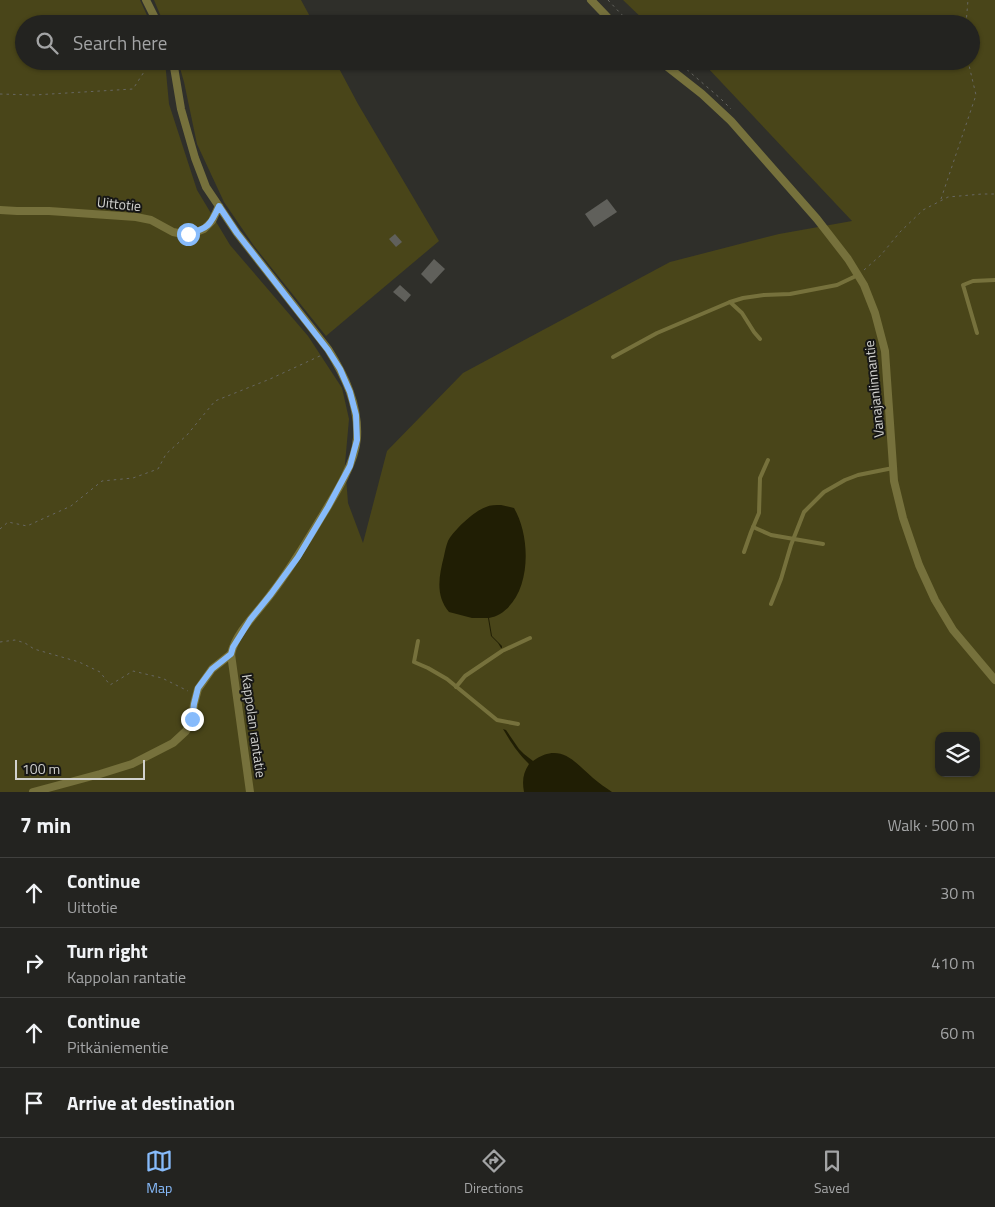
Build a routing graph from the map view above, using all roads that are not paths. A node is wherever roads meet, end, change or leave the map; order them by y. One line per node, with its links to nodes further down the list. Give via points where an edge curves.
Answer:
1 (146, 0): 3 (street)
2 (591, 0): 4 (street)
3 (154, 15)
4 (605, 15)
5 (174, 70): 7 (street, via 181,109 195,158 206,187)
6 (671, 70): 9 (street, Vanajanlinnantie, via 731,121 817,219)
7 (219, 206): 8 (street, Uittotie, via 204,229 188,234 173,232 151,220 136,217 49,210); 24 (street, via 340,369 356,415 357,440 350,466 328,507 298,557 245,627)
8 (0, 210)
9 (859, 274): 11 (lane, via 837,285); 16 (street, Vanajanlinnantie, via 875,313 885,351)
10 (995, 280): 12 (lane, via 963,285)
11 (730, 302): 13 (lane); 14 (lane, via 657,333)
12 (977, 333)
13 (760, 339)
14 (613, 357)
15 (768, 460): 17 (lane, via 760,478 759,513)
16 (894, 468): 18 (lane, via 858,475 824,492 804,512); 25 (street, Vanajanlinnantie, via 903,518 935,600 954,630)
17 (753, 527): 18 (lane, via 771,535); 20 (lane)
18 (794, 538): 19 (lane); 21 (lane)
19 (823, 544)
20 (744, 552)
21 (771, 604)
22 (530, 638): 26 (lane, via 502,651 465,676)
23 (418, 641): 26 (lane, via 414,662)
24 (231, 654): 28 (street, via 212,669 198,688 192,719 186,731 173,743 132,764); 29 (street, Kappolan rantatie)
25 (995, 680)
26 (456, 687): 27 (lane, via 496,720)
27 (518, 724)
28 (32, 792)
29 (250, 792)

